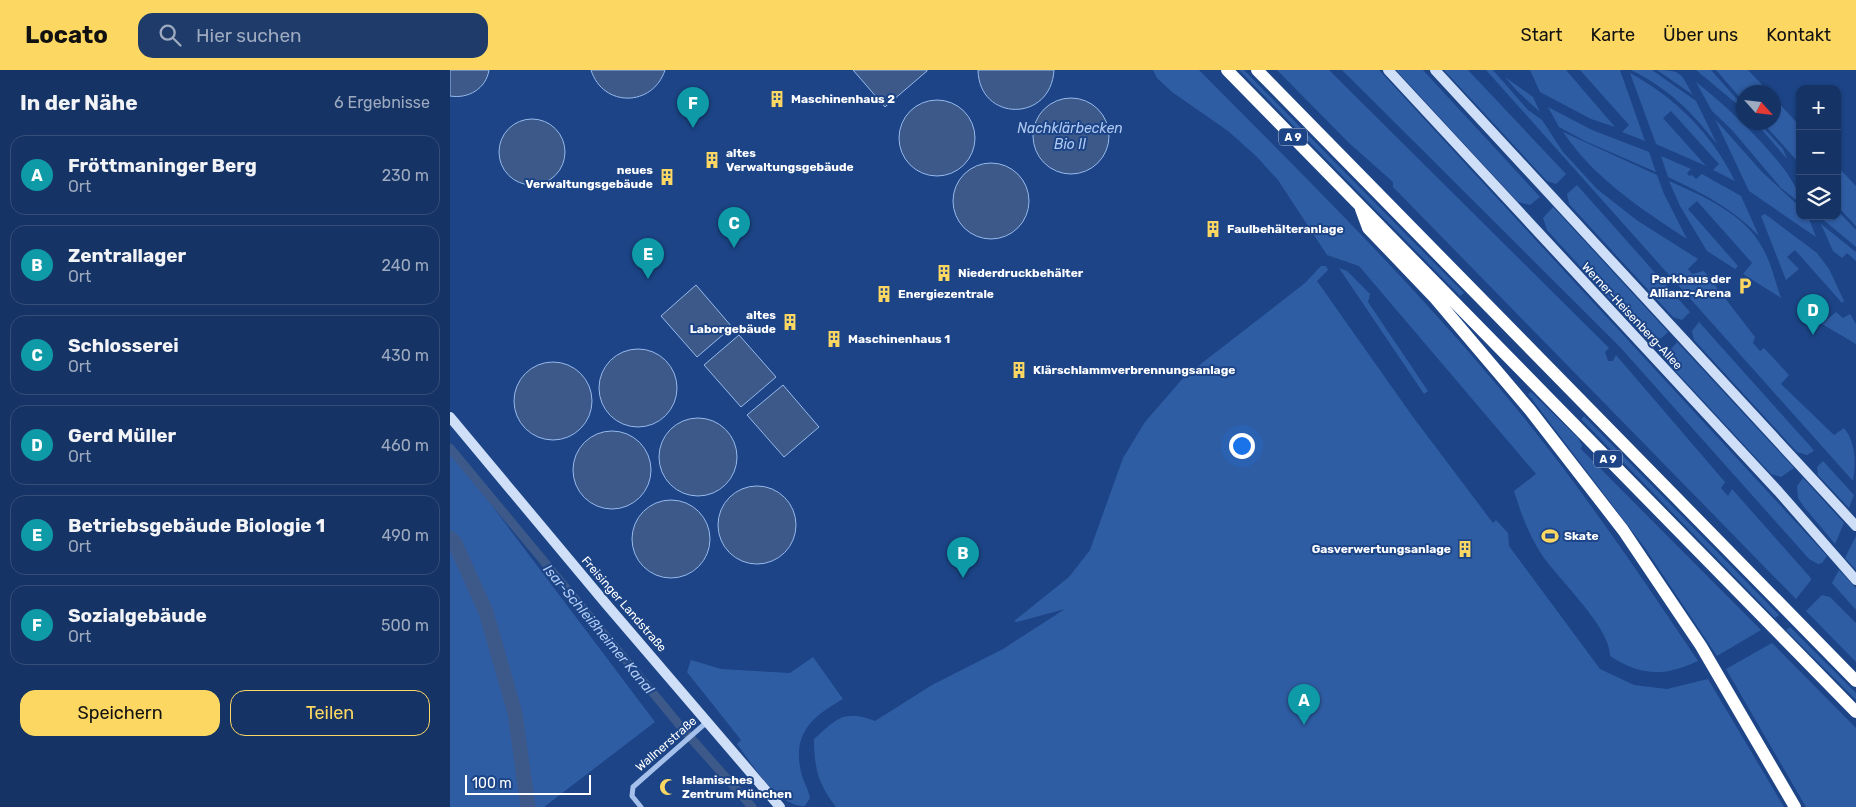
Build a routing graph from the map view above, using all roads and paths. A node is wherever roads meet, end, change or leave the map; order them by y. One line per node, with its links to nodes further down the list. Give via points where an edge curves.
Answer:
1 (1226, 70): 5 (highway, A 9)
2 (1257, 70): 9 (highway, A 9)
3 (1388, 70): 8 (street, Werner-Heisenberg-Allee)
4 (1435, 70): 7 (street, Werner-Heisenberg-Allee)
5 (1360, 205): 10 (highway, A 9); 14 (highway, via 1368,228 1434,298 1530,410 1622,530 1701,646)
6 (450, 417): 11 (street, Freisinger Landstraße)
7 (1856, 526)
8 (1856, 580)
9 (1856, 681)
10 (1856, 712)
11 (708, 721): 12 (street, Wallnerstraße, via 633,787 632,796); 13 (street, Freisinger Landstraße)
12 (641, 807)
13 (780, 807)
14 (1795, 807)

